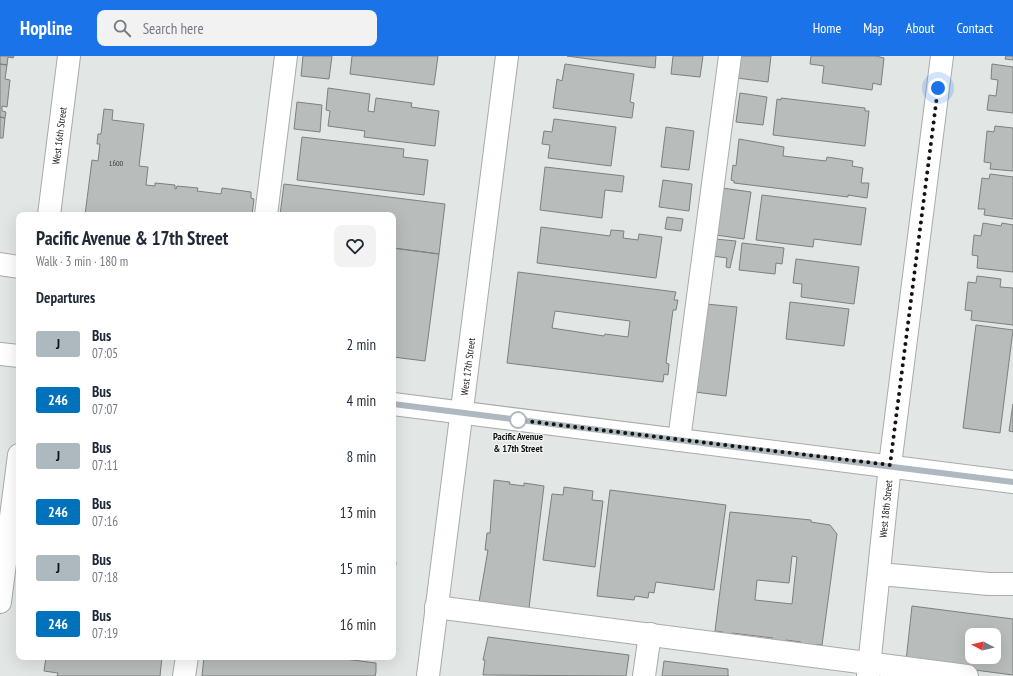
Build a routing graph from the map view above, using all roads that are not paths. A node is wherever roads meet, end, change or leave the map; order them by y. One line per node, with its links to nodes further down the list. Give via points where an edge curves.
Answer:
1 (69, 56): 6 (street, West 16th Street)
2 (286, 56): 7 (street)
3 (507, 56): 13 (street, West 17th Street)
4 (730, 56): 14 (street)
5 (942, 56): 15 (street, West 18th Street)
6 (49, 212)
7 (266, 212)
8 (0, 264): 9 (street)
9 (16, 267)
10 (0, 354): 11 (street)
11 (16, 356)
12 (396, 404): 13 (street)
13 (461, 413): 14 (street); 22 (street, West 17th Street)
14 (679, 440): 15 (street)
15 (890, 465): 16 (street); 19 (street, West 18th Street)
16 (1013, 482)
17 (16, 500): 18 (street)
18 (12, 560): 21 (street)
19 (880, 574): 20 (street); 25 (street, West 18th Street)
20 (1013, 584)
21 (0, 602)
22 (436, 607): 23 (street); 27 (street, West 17th Street)
23 (650, 634): 25 (street); 28 (street)
24 (187, 660): 26 (street)
25 (869, 670): 29 (street)
26 (184, 676)
27 (428, 676)
28 (644, 676)
29 (967, 676)

